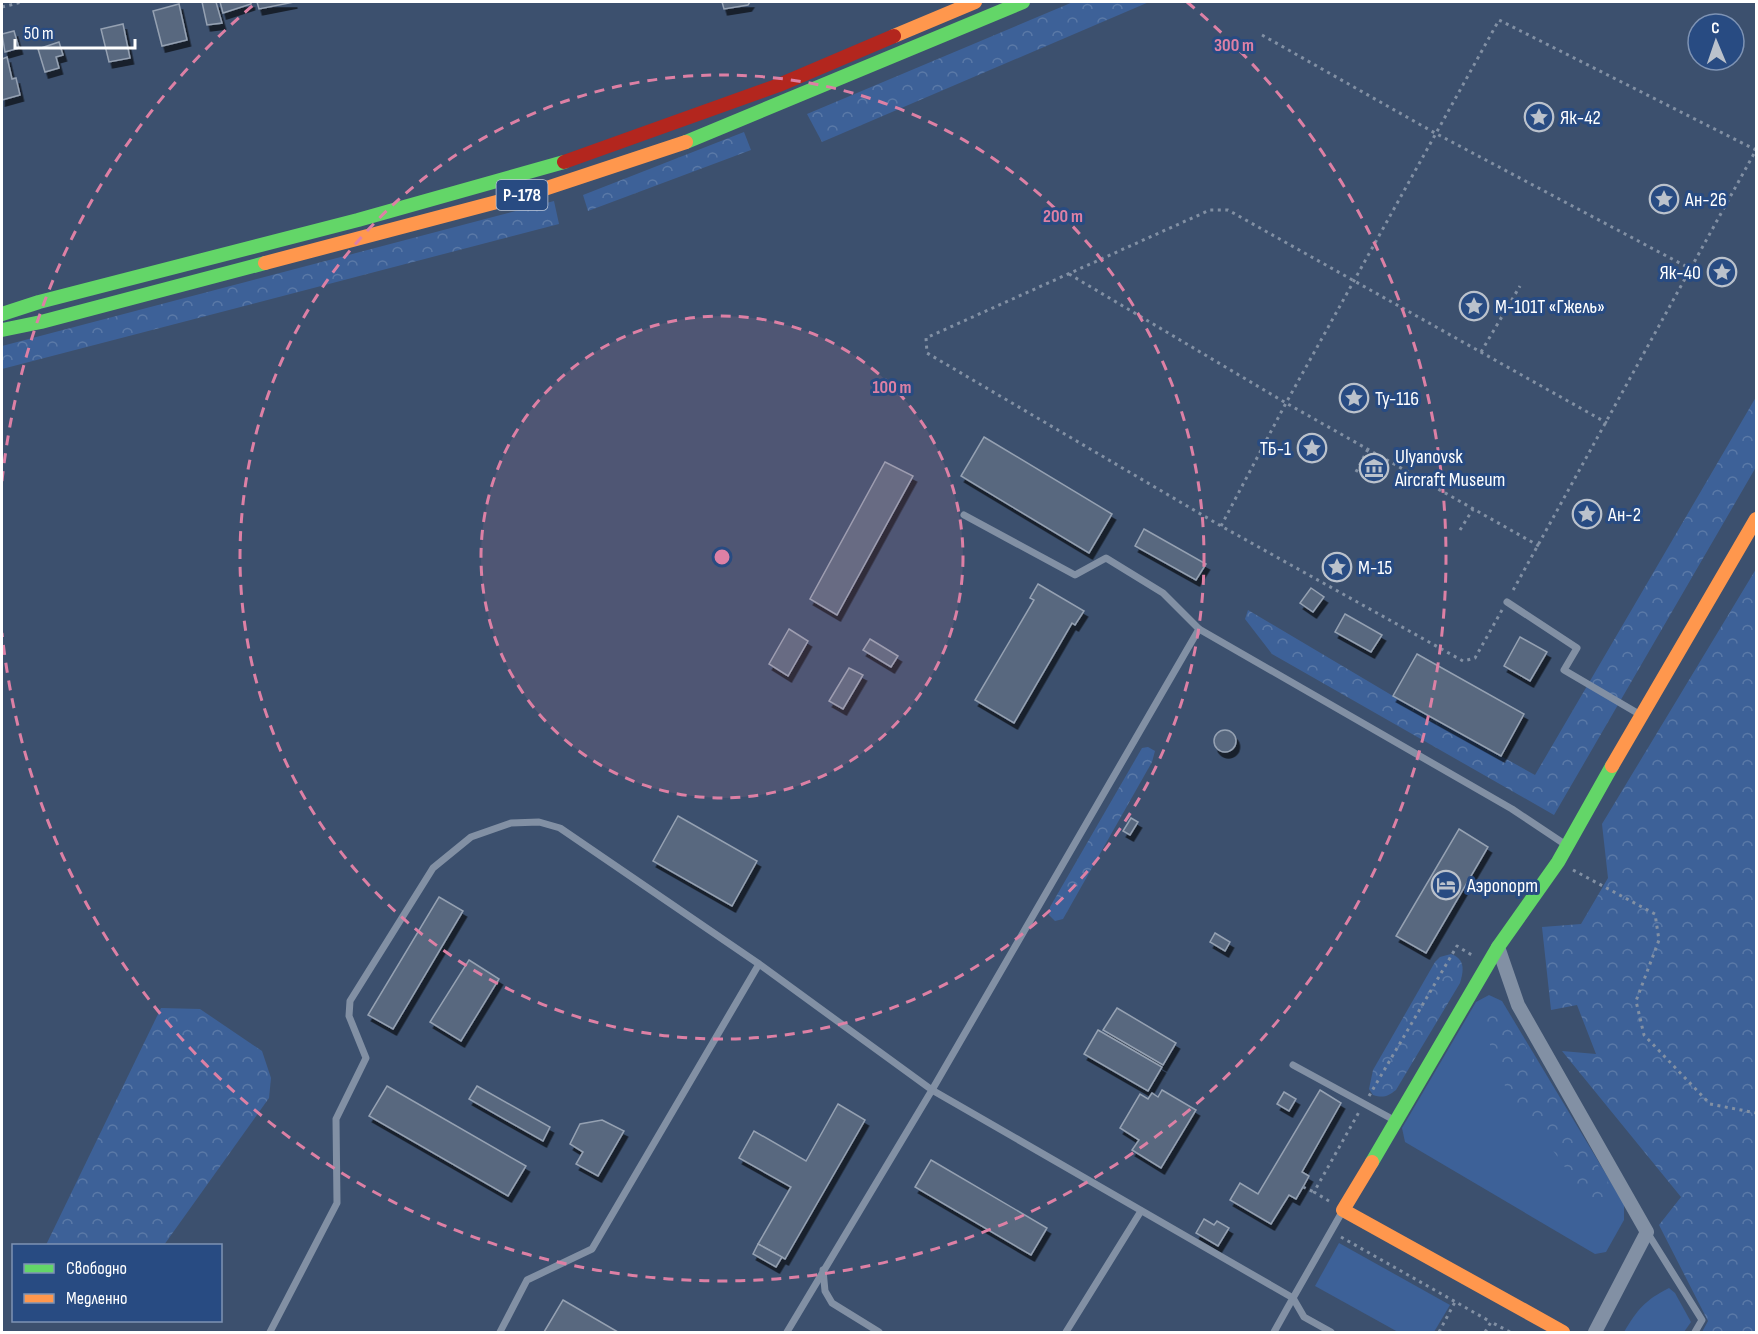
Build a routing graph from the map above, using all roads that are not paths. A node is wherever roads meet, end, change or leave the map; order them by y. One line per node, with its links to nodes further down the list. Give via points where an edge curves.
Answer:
1 (975, 2): 3 (main road, Р-178)
2 (1023, 2): 5 (main road, Р-178, via 693,139 535,192)
3 (960, 4): 4 (main road, Р-178, via 779,85 576,158)
4 (2, 314)
5 (2, 330)
6 (964, 515): 9 (lane, via 1075,575 1106,558 1163,593)
7 (1756, 519): 10 (main road)
8 (1506, 602): 10 (lane, via 1577,648 1564,670)
9 (1198, 629): 11 (lane, via 1512,809); 15 (lane)
10 (1641, 715): 11 (main road)
11 (1567, 845): 12 (main road)
12 (1498, 947): 16 (main road); 19 (street, via 1518,1005)
13 (759, 964): 15 (lane); 22 (lane, via 560,828 539,822 511,823 471,837 433,868 350,1001 349,1016 366,1058 336,1119 337,1203); 23 (lane, via 592,1249 527,1280)
14 (1293, 1065): 16 (lane)
15 (932, 1090): 18 (lane); 20 (lane)
16 (1396, 1122): 17 (main road)
17 (1343, 1210): 21 (lane); 29 (main road)
18 (1141, 1211): 21 (lane); 26 (lane)
19 (1647, 1232): 30 (street); 31 (lane, via 1702,1320)
20 (823, 1270): 24 (lane); 25 (lane, via 825,1291 832,1303)
21 (1293, 1298): 27 (lane); 28 (lane, via 1304,1317)
22 (270, 1332)
23 (500, 1332)
24 (787, 1332)
25 (879, 1332)
26 (1066, 1332)
27 (1274, 1332)
28 (1331, 1332)
29 (1563, 1332)
30 (1595, 1332)
31 (1695, 1332)

